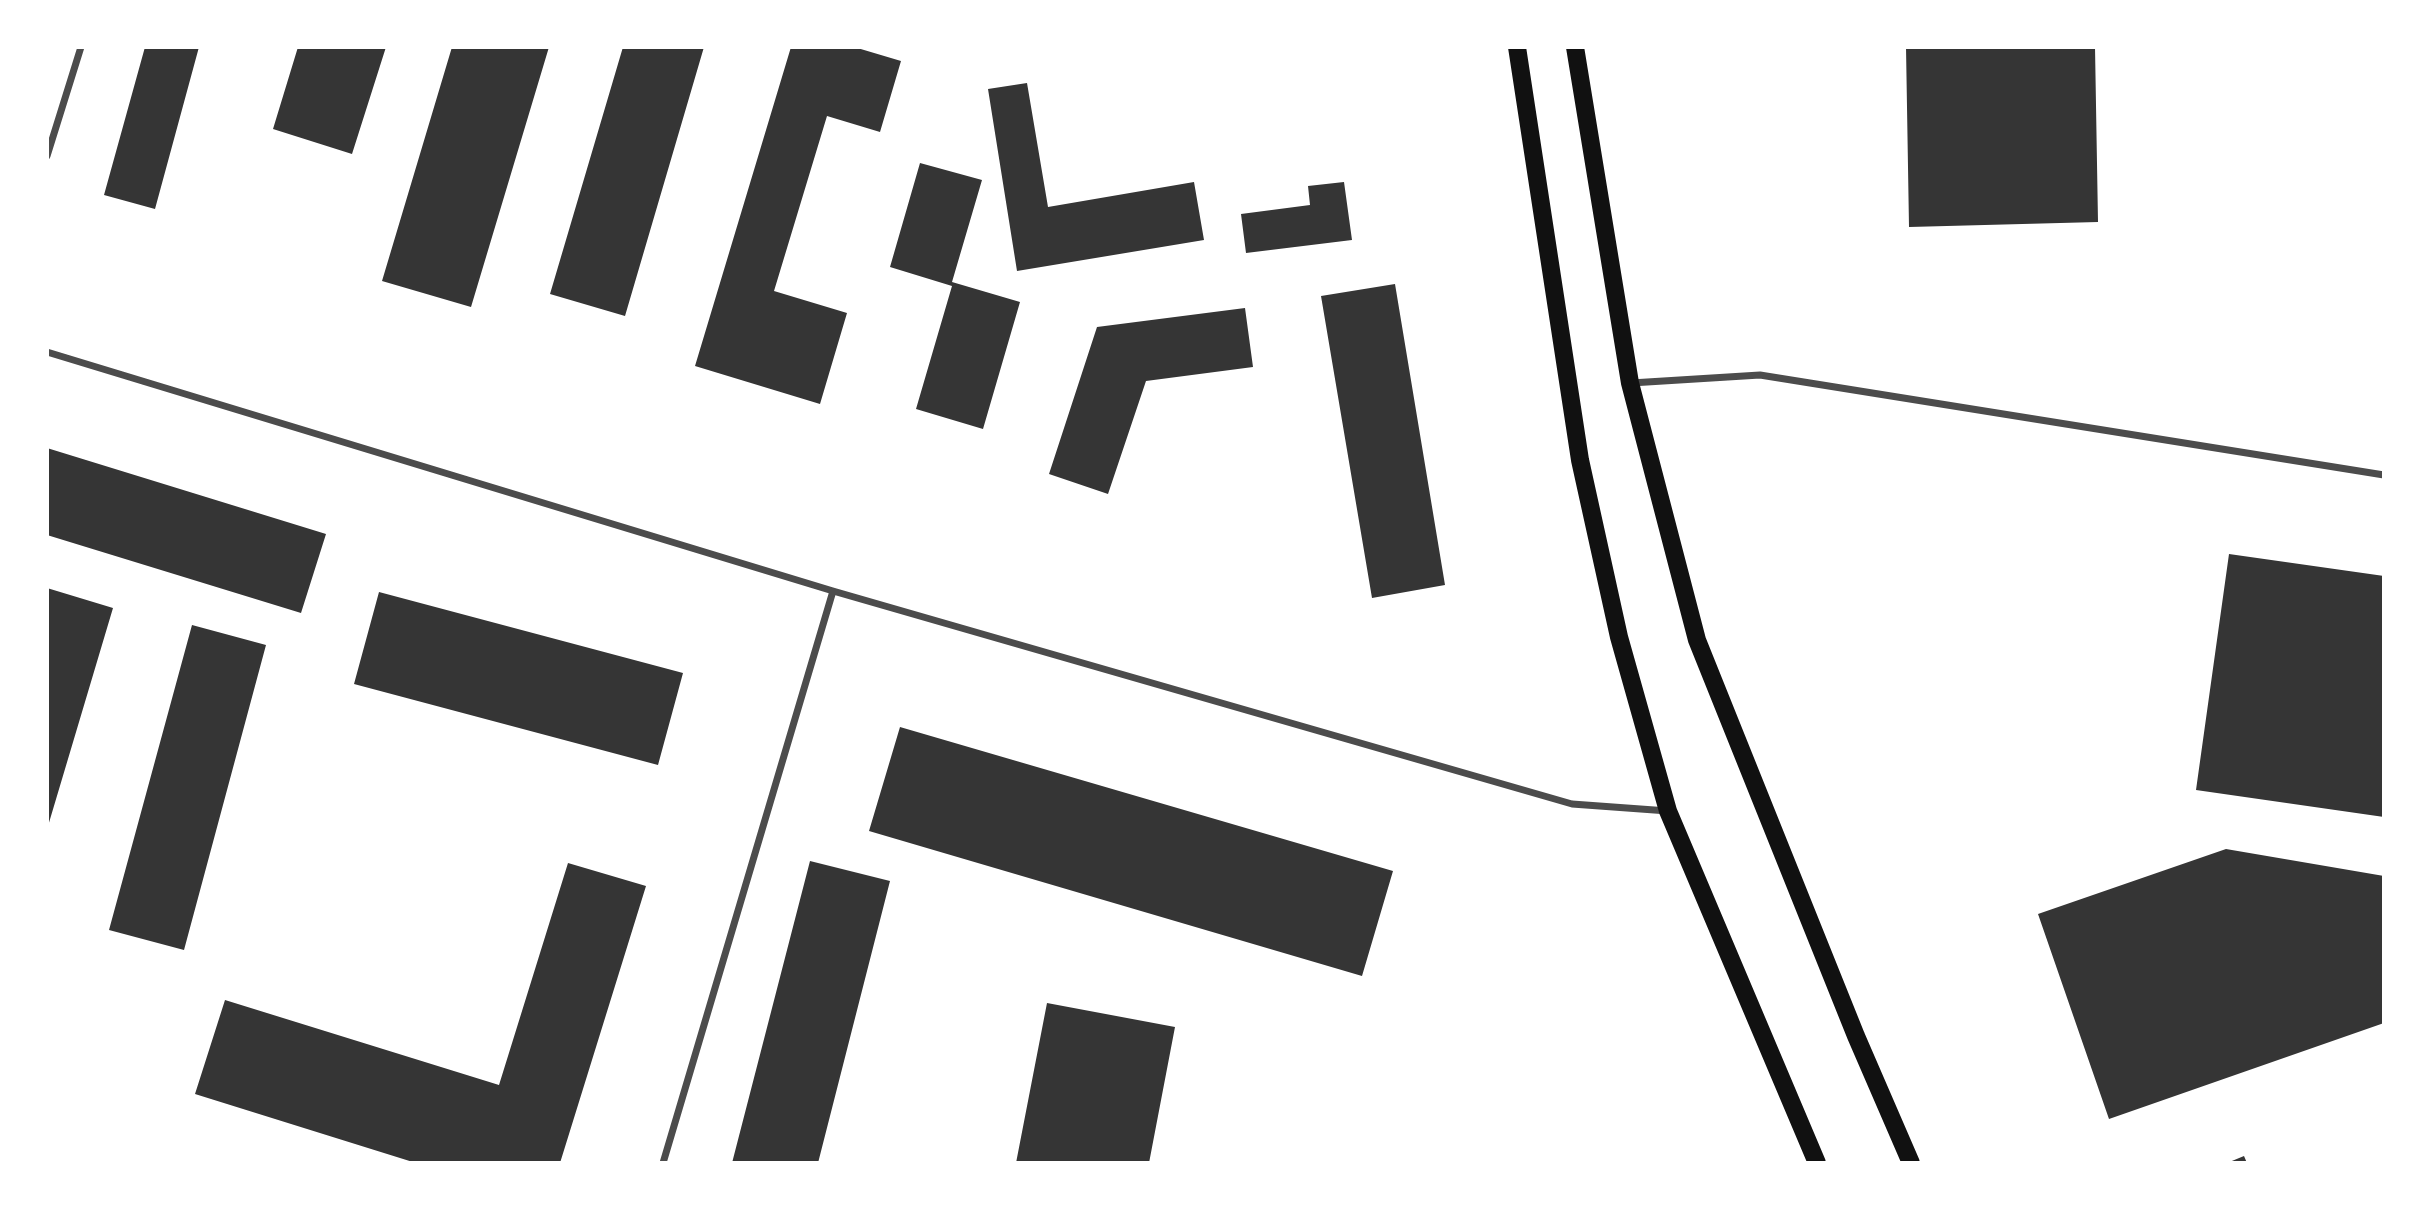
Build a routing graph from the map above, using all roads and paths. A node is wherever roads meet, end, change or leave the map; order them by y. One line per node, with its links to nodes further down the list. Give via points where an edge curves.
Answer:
1 (81, 47): 4 (street)
2 (1517, 47): 9 (main road, via 1580,460 1619,637)
3 (1575, 47): 6 (main road)
4 (47, 156)
5 (47, 352): 8 (street)
6 (1630, 383): 7 (street, via 1760,375); 12 (main road, via 1697,640)
7 (2384, 475)
8 (833, 590): 9 (street, via 1572,804); 10 (street)
9 (1668, 811): 11 (main road)
10 (663, 1163)
11 (1817, 1163)
12 (1911, 1163)

